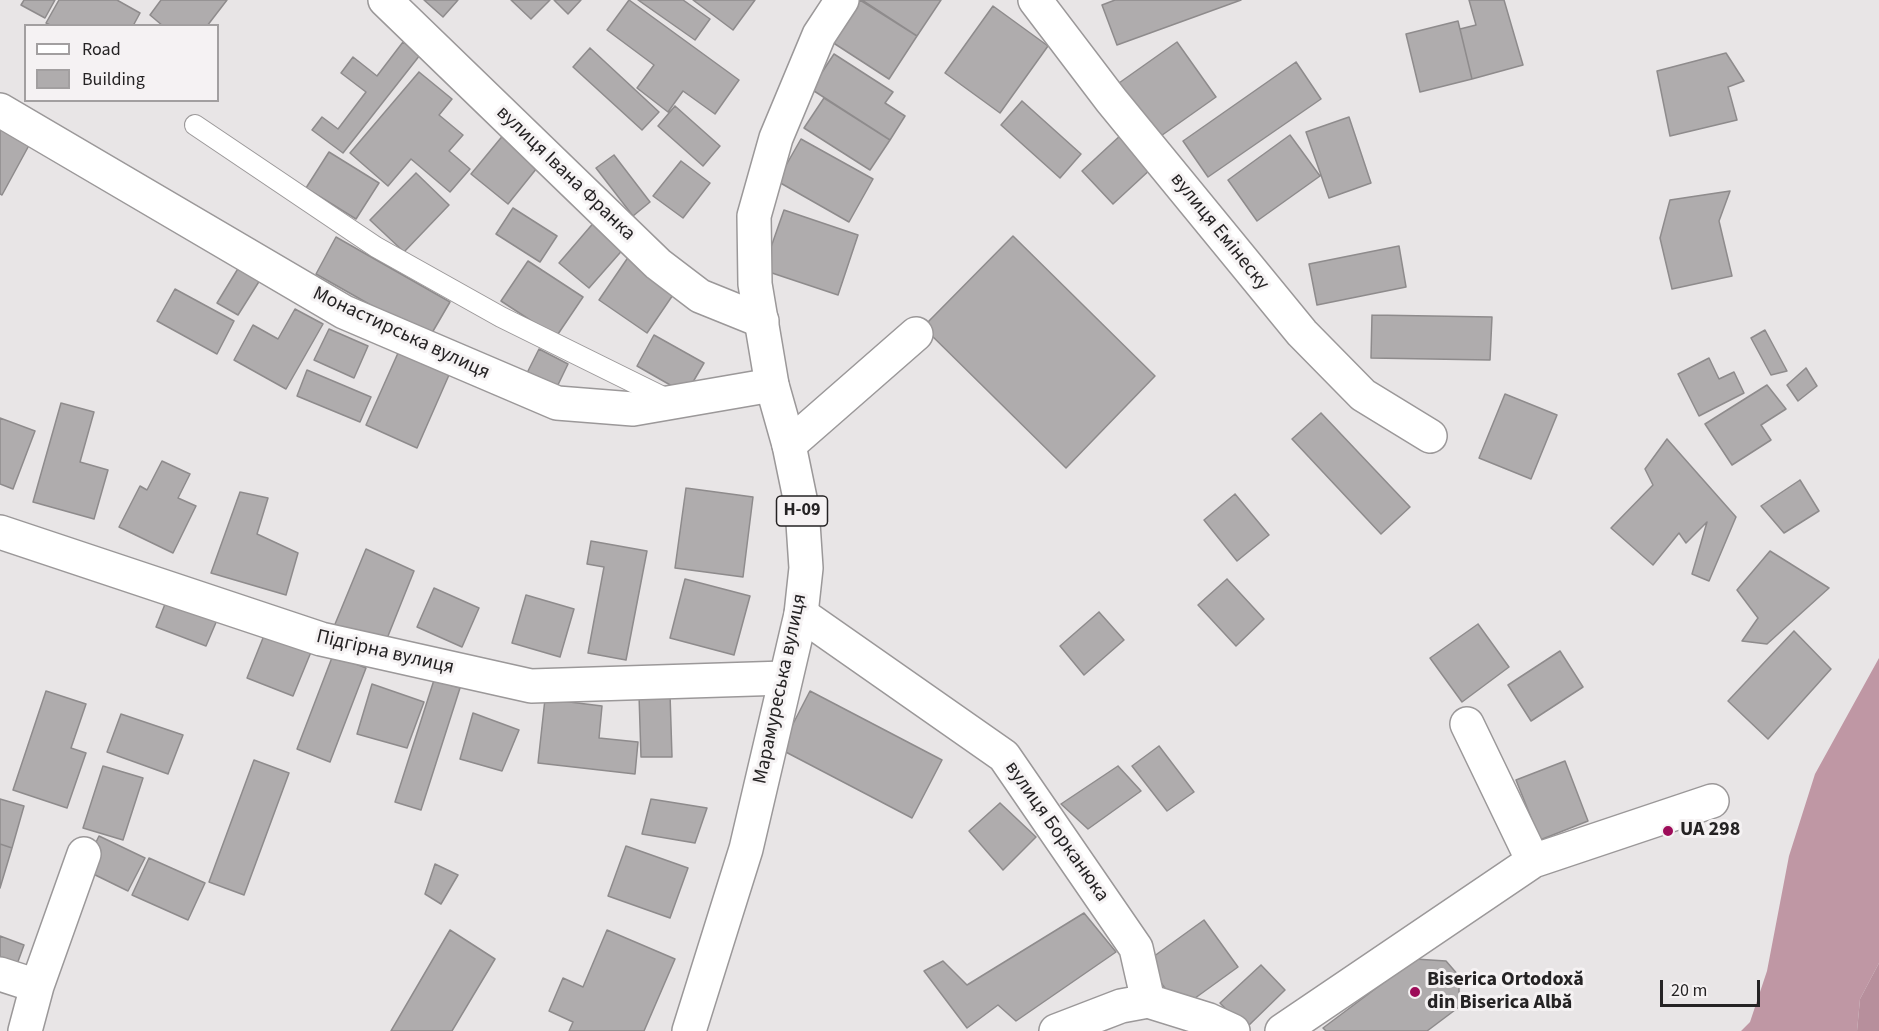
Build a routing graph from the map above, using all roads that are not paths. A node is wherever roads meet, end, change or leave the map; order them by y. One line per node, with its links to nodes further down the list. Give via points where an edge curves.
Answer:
1 (385, 0): 6 (street, вулиця Івана Франка, via 658,264 700,297)
2 (842, 0): 6 (street, Марамуреська вулиця / Н-09, via 819,34 776,138 754,216 755,284)
3 (1035, 0): 10 (street, вулиця Емінеску, via 1111,100 1302,333 1363,395)
4 (0, 110): 9 (street, Монастирська вулиця, via 344,312 557,403 633,409)
5 (195, 125): 9 (lane, via 376,247 501,317)
6 (762, 321): 8 (street, Марамуреська вулиця / Н-09)
7 (916, 334): 11 (street)
8 (772, 385): 9 (street, Монастирська вулиця); 11 (street, Марамуреська вулиця / Н-09)
9 (673, 402)
10 (1430, 436)
11 (789, 445): 13 (street, Марамуреська вулиця / Н-09, via 802,508 806,568)
12 (0, 532): 14 (street, Підгірна вулиця, via 321,639 531,686)
13 (801, 614): 14 (street, Марамуреська вулиця / Н-09); 21 (street, вулиця Борканюка, via 1004,756 1136,948)
14 (785, 678): 23 (street, Марамуреська вулиця / Н-09, via 746,849)
15 (1467, 724): 18 (street)
16 (1712, 801): 18 (street)
17 (84, 854): 20 (street)
18 (1533, 861): 26 (street)
19 (0, 974): 20 (street)
20 (37, 986): 22 (street)
21 (1148, 1001): 24 (street, via 1120,1006); 25 (street)
22 (24, 1031)
23 (689, 1031)
24 (1056, 1031)
25 (1233, 1031)
26 (1282, 1031)

